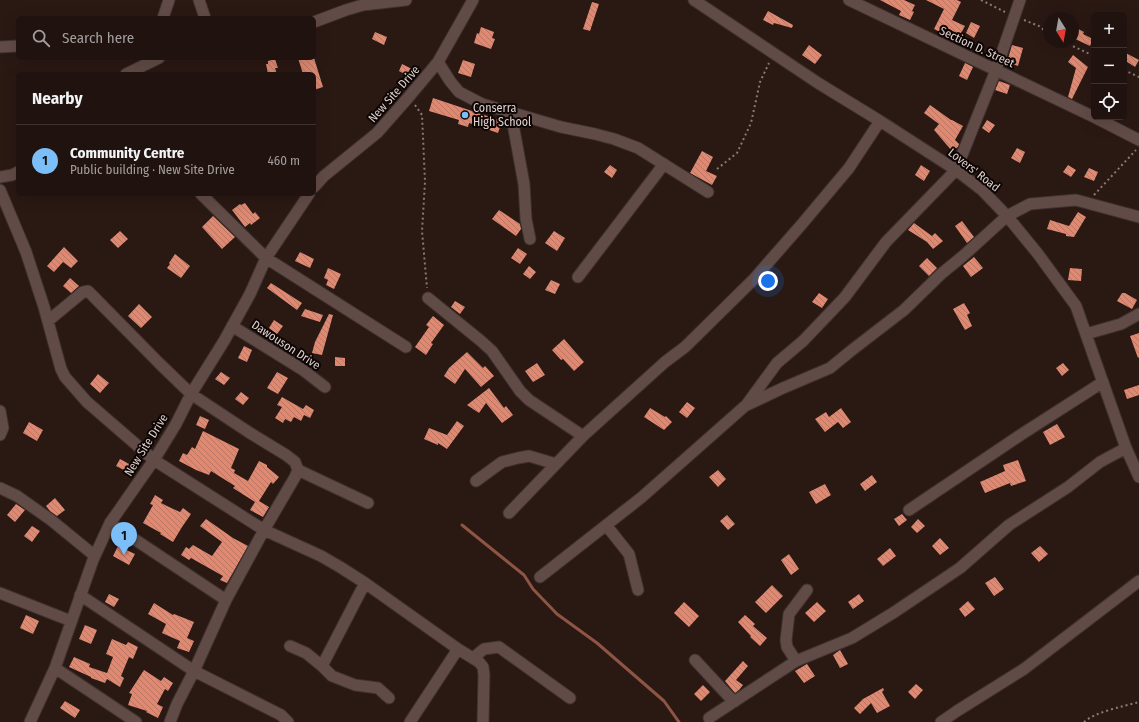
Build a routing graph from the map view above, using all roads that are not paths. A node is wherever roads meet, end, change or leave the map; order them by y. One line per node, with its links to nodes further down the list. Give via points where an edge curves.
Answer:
1 (169, 0): 8 (street)
2 (406, 0): 7 (street)
3 (473, 0): 13 (street, New Site Drive)
4 (694, 0): 19 (street, Lovers' Road)
5 (849, 0): 14 (street, Section D. Street)
6 (1020, 0): 14 (street)
7 (380, 1): 9 (street)
8 (164, 16)
9 (316, 21)
10 (16, 46): 11 (street)
11 (0, 47)
12 (154, 60): 15 (street)
13 (438, 62): 16 (street, via 459,92 482,104); 25 (street, New Site Drive, via 378,133)
14 (996, 70): 17 (street, Section D. Street); 22 (street)
15 (130, 72)
16 (511, 113): 21 (street, via 614,139 638,148); 32 (street, via 524,184)
17 (1091, 116)
18 (1099, 120): 20 (street, Section D. Street)
19 (880, 121): 22 (street, Lovers' Road); 47 (street, via 849,168 753,280 685,347)
20 (1138, 143)
21 (664, 164): 27 (street); 34 (street)
22 (956, 170): 30 (street, Lovers' Road, via 982,190); 44 (street, via 886,242 845,297 803,341 777,363)
23 (16, 173): 24 (street)
24 (0, 177)
25 (316, 185)
26 (0, 190): 37 (street, via 26,252)
27 (708, 192)
28 (203, 196): 33 (street)
29 (308, 196): 33 (street, New Site Drive)
30 (1007, 216): 31 (street, via 1030,204 1076,200); 39 (street, Lovers' Road, via 1076,306); 44 (street, via 904,310 830,368)
31 (1139, 217)
32 (530, 239)
33 (266, 258): 38 (street, New Site Drive); 40 (street)
34 (578, 277)
35 (428, 298): 47 (street, via 492,351 529,400)
36 (1139, 314): 39 (street, via 1121,324)
37 (48, 320): 43 (street, via 83,292 88,291); 49 (street, via 65,377 87,402)
38 (232, 326): 42 (street, Dawouson Drive, via 303,370); 43 (street, New Site Drive)
39 (1086, 334): 41 (street, Lovers' Road)
40 (406, 347)
41 (1103, 382): 48 (street, Lovers' Road); 56 (street)
42 (325, 387)
43 (191, 394): 49 (street, New Site Drive); 51 (street, via 286,455 295,462)
44 (745, 406): 59 (street, via 642,497)
45 (0, 411): 46 (street, via 3,428)
46 (0, 435)
47 (583, 436): 50 (street)
48 (1126, 448): 52 (street, Lovers' Road); 75 (street, via 1100,462 1068,487 1009,525 960,568 893,613 852,638)
49 (154, 460): 58 (street, New Site Drive); 60 (street)
50 (556, 464): 53 (street, via 529,456 518,458 502,462); 57 (street)
51 (298, 470): 55 (street); 60 (street)
52 (1139, 477)
53 (476, 481)
54 (0, 488): 61 (street, via 17,496 51,520)
55 (368, 503)
56 (908, 510)
57 (509, 513)
58 (110, 523): 61 (street, New Site Drive); 69 (street)
59 (606, 525): 62 (street); 65 (street, via 629,554)
60 (264, 530): 64 (street, via 321,556); 69 (street)
61 (95, 556): 68 (street, New Site Drive)
62 (540, 577)
63 (1139, 581): 89 (street, via 1024,669)
64 (365, 583): 72 (street); 76 (street)
65 (638, 590)
66 (807, 590): 75 (street, via 789,614 787,647)
67 (0, 593): 70 (street)
68 (80, 595): 70 (street, New Site Drive); 78 (street)
69 (226, 600): 78 (street)
70 (71, 621): 77 (street, New Site Drive)
71 (290, 646): 76 (street, via 306,653)
72 (458, 649): 73 (street); 87 (street)
73 (473, 658): 80 (street, via 484,649 499,647); 88 (street, via 483,667)
74 (694, 660): 81 (street)
75 (796, 661): 81 (street)
76 (322, 666): 79 (street, via 332,676 355,685 378,688)
77 (55, 668): 83 (street, New Site Drive); 84 (street)
78 (194, 672): 85 (street); 86 (street, via 281,715)
79 (389, 698)
80 (570, 698)
81 (734, 702): 82 (street)
82 (709, 718)
83 (30, 722)
84 (136, 722)
85 (170, 722)
86 (288, 722)
87 (410, 722)
88 (483, 722)
89 (941, 722)

